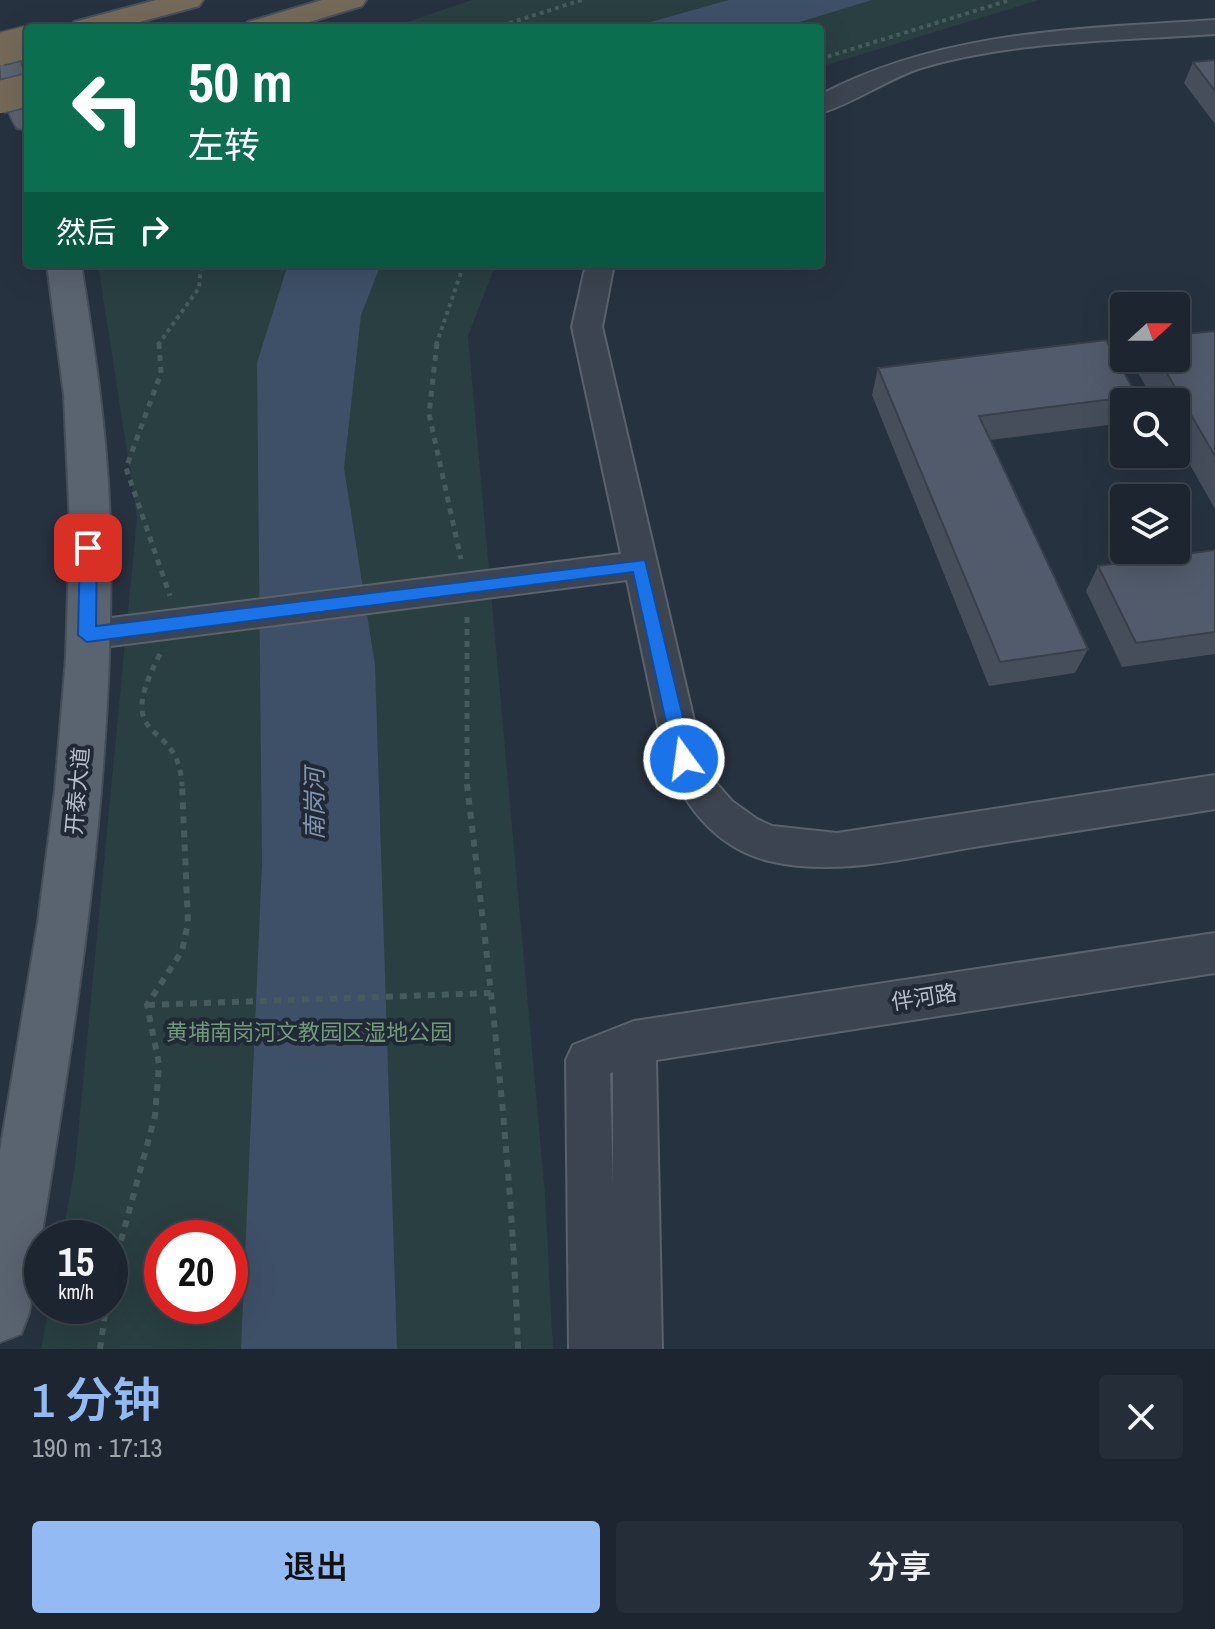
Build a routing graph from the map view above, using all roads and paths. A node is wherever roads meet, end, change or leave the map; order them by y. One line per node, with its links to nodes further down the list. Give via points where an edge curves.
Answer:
1 (189, 0): 5 (highway)
2 (352, 0): 6 (highway)
3 (582, 0): 7 (path)
4 (1010, 0): 11 (path)
5 (99, 24)
6 (271, 24)
7 (507, 24)
8 (1215, 27): 14 (street, via 944,55 894,68)
9 (24, 43): 10 (highway, bridge)
10 (0, 49): 15 (main road)
11 (824, 58)
12 (24, 91): 13 (highway, bridge)
13 (0, 97)
14 (824, 102)
15 (24, 111)
16 (64, 268): 23 (main road, 开泰大道, via 84,424)
17 (201, 268): 22 (path, via 199,288 158,344 161,373 126,468 168,585)
18 (463, 268): 21 (path, via 442,323 429,396)
19 (599, 268): 20 (street, via 587,327)
20 (639, 565): 21 (street); 24 (street, via 684,759 696,787 718,813 769,843 837,851)
21 (467, 588): 22 (street); 26 (path, via 466,777)
22 (174, 625): 23 (street); 27 (path, via 142,689 141,711 148,728 175,749 181,767 188,923 182,951)
23 (87, 635): 30 (main road, 开泰大道, via 75,821 60,942)
24 (1215, 792)
25 (1215, 953): 28 (street, 伴河路)
26 (491, 993): 27 (path); 33 (path, via 515,1247)
27 (147, 1005): 29 (path, via 159,1064 155,1116)
28 (634, 1042): 34 (street, 伴河路, via 588,1060); 35 (street)
29 (127, 1220)
30 (0, 1313)
31 (103, 1324): 32 (path)
32 (100, 1349)
33 (518, 1349)
34 (593, 1349)
35 (638, 1349)

